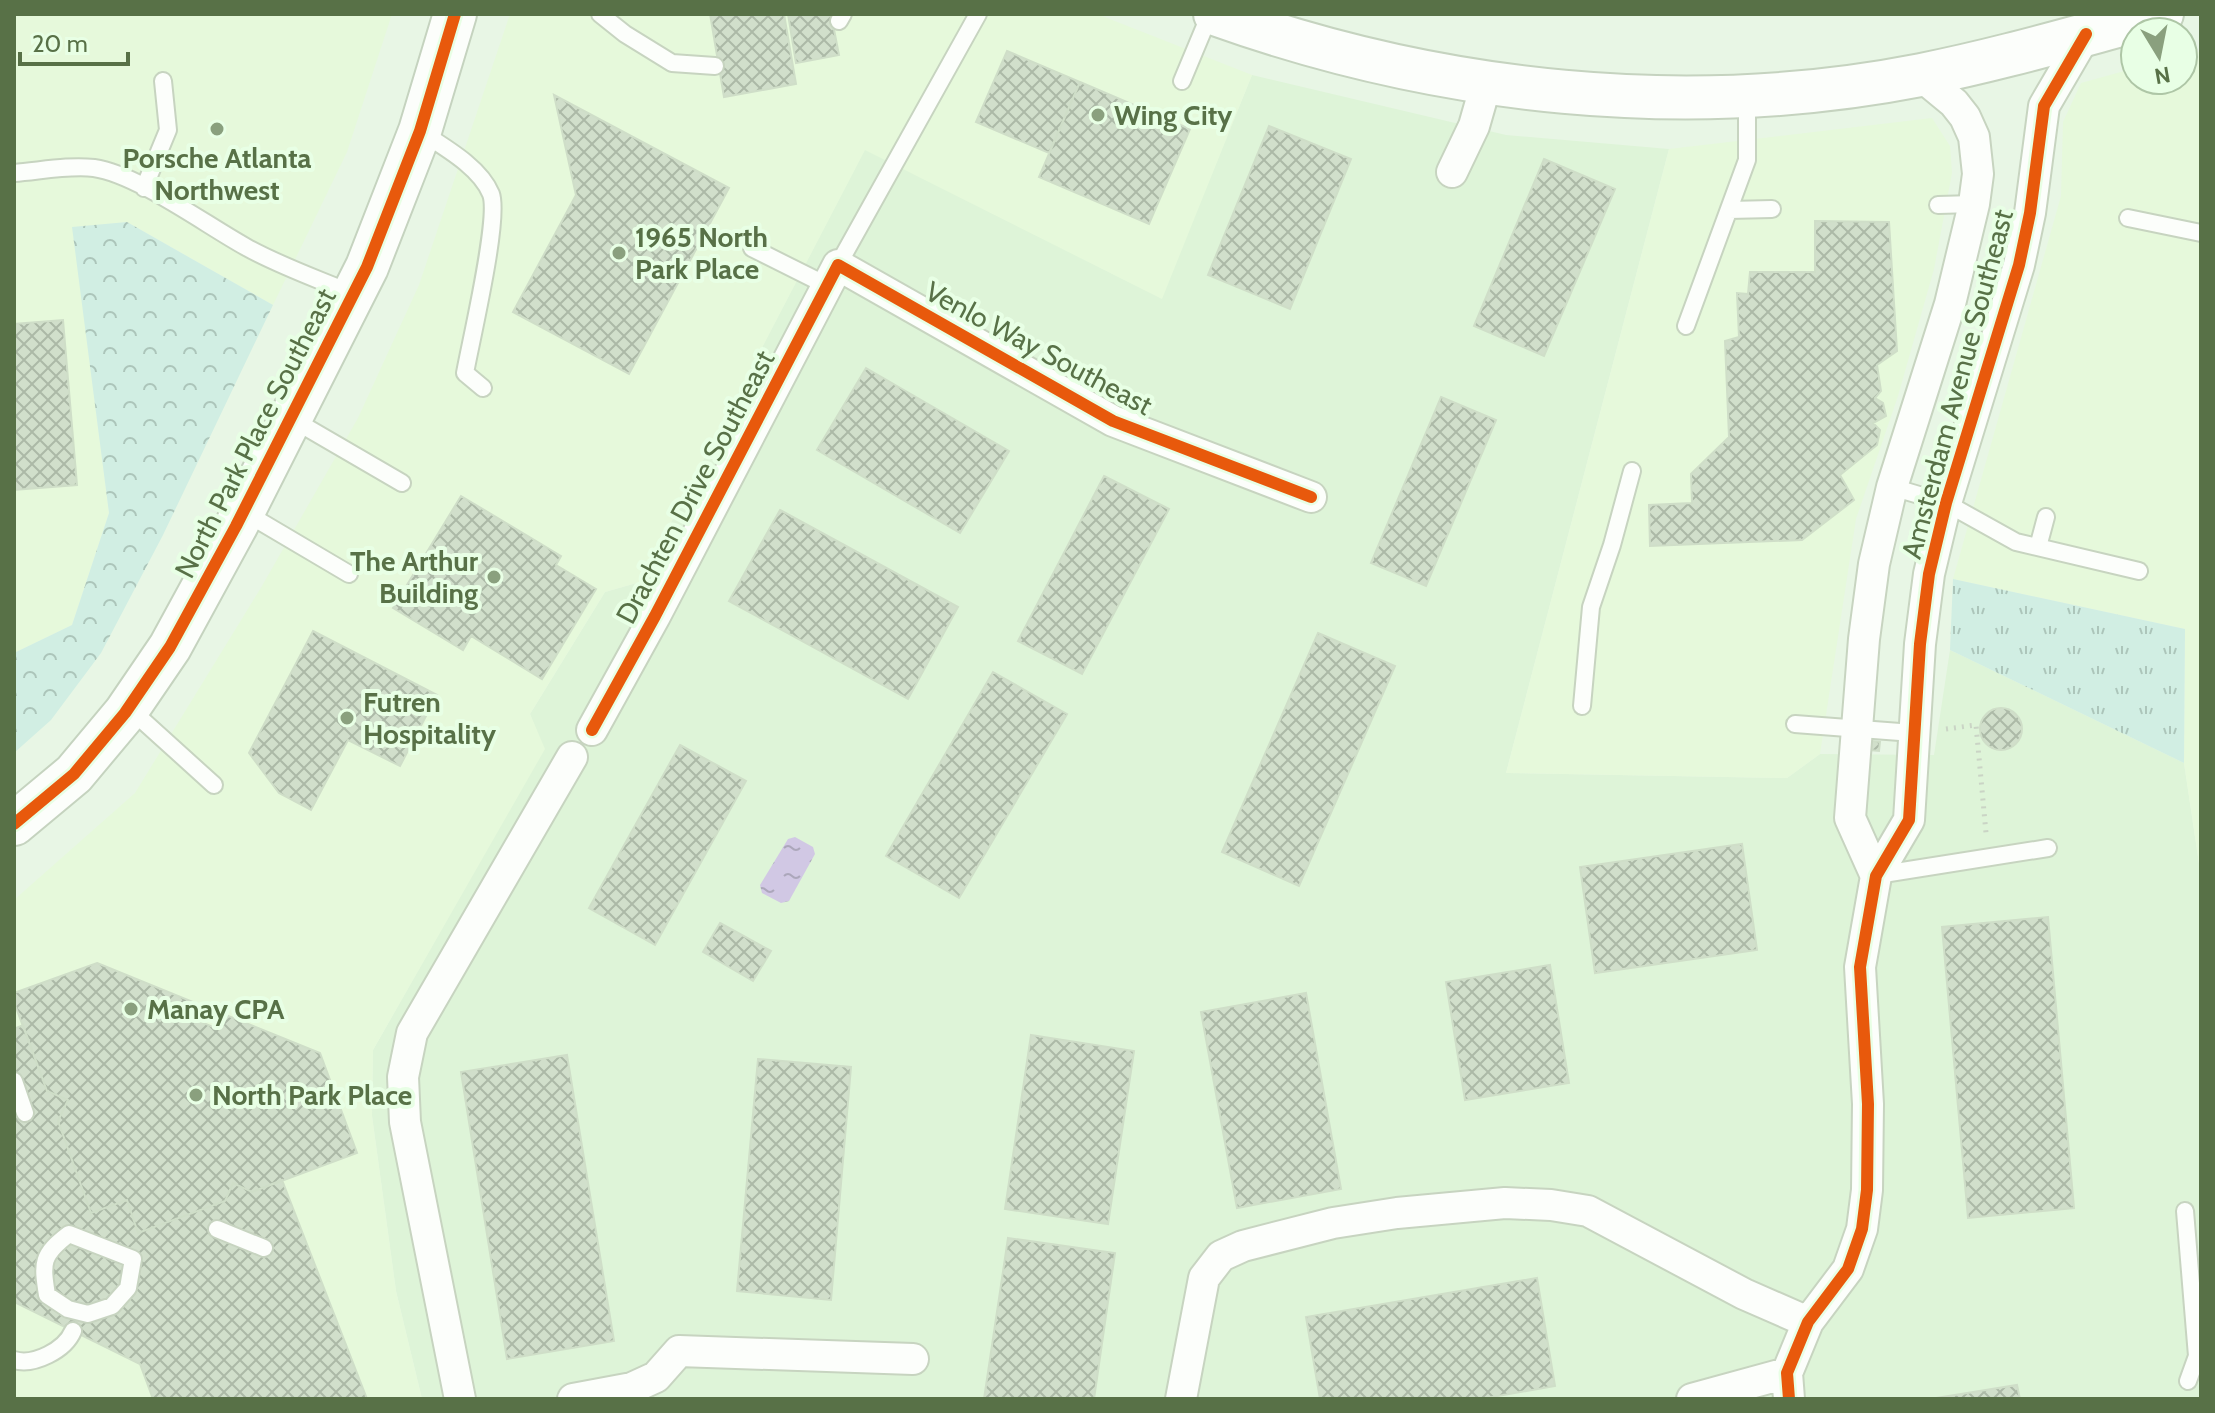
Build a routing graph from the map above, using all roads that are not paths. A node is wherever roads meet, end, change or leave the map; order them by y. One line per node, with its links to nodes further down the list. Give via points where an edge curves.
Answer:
1 (455, 14): 13 (main road, North Park Place Southeast)
2 (600, 14): 7 (lane, via 672,63)
3 (978, 14): 24 (lane)
4 (1212, 14): 10 (lane); 11 (main road, via 1337,53)
5 (2162, 14): 6 (main road)
6 (2086, 34): 8 (main road); 33 (street, Amsterdam Avenue Southeast, via 2044,106 2019,265)
7 (715, 66)
8 (1920, 75): 12 (main road); 17 (street, Amsterdam Avenue Southeast, via 1954,103 1974,137)
9 (163, 81): 16 (lane, via 168,130)
10 (1182, 81)
11 (1486, 84): 12 (main road, via 1634,96); 14 (street)
12 (1748, 94): 20 (lane, via 1747,160)
13 (420, 131): 25 (main road, North Park Place Southeast); 27 (lane, via 469,165 491,194 493,224 465,373)
14 (1452, 172)
15 (14, 173): 16 (lane, via 95,168)
16 (144, 188): 25 (lane, via 248,248)
17 (1974, 204): 18 (lane); 31 (street, Amsterdam Avenue Southeast, via 1950,304)
18 (1938, 205)
19 (1772, 209): 20 (lane)
20 (1729, 210): 26 (lane)
21 (2128, 218): 22 (lane)
22 (2201, 233)
23 (752, 248): 24 (lane)
24 (832, 275): 32 (street, Venlo Way Southeast, via 1113,421); 43 (street, Drachten Drive Southeast)
25 (353, 294): 28 (main road, North Park Place Southeast)
26 (1686, 326)
27 (483, 388)
28 (290, 418): 30 (lane); 34 (main road, North Park Place Southeast)
29 (1632, 471): 39 (lane, via 1591,607)
30 (402, 483)
31 (1892, 487): 33 (lane); 42 (street, Amsterdam Avenue Southeast, via 1874,564)
32 (1311, 497)
33 (1946, 503): 36 (lane, via 2016,542); 44 (street, Amsterdam Avenue Southeast, via 1929,574)
34 (244, 512): 38 (lane); 40 (main road, North Park Place Southeast, via 170,647)
35 (2046, 517): 36 (lane)
36 (2038, 547): 37 (lane)
37 (2139, 571)
38 (349, 574)
39 (1582, 706)
40 (129, 708): 46 (lane); 47 (main road, North Park Place Southeast, via 74,774)
41 (1795, 724): 42 (lane)
42 (1857, 727): 44 (lane); 49 (street, Amsterdam Avenue Southeast, via 1850,818)
43 (592, 730)
44 (1913, 733): 49 (street, Amsterdam Avenue Southeast, via 1909,820)
45 (572, 757): 62 (street, via 412,1033 403,1077 405,1122)
46 (214, 785)
47 (14, 824)
48 (2048, 848): 49 (lane)
49 (1876, 876): 56 (street, Amsterdam Avenue Southeast, via 1860,967 1868,1104 1862,1229 1848,1269)
50 (14, 1081): 51 (lane)
51 (25, 1113)
52 (2185, 1211): 60 (lane, via 2197,1356)
53 (217, 1229): 55 (lane)
54 (69, 1234): 54 (lane, via 51,1248 42,1265 47,1295 88,1314 112,1306 128,1288 133,1259)
55 (264, 1248)
56 (1808, 1322): 61 (street, Amsterdam Avenue Southeast); 64 (street, via 1588,1211 1505,1203 1397,1213 1333,1223 1221,1256 1204,1278)
57 (73, 1331): 59 (lane, via 68,1342 47,1355)
58 (913, 1359): 63 (street, via 679,1351 656,1377 632,1388)
59 (14, 1360)
60 (2188, 1381)
61 (1788, 1386): 65 (street, Amsterdam Avenue Southeast)
62 (460, 1399)
63 (573, 1399)
64 (1181, 1399)
65 (1692, 1399)

